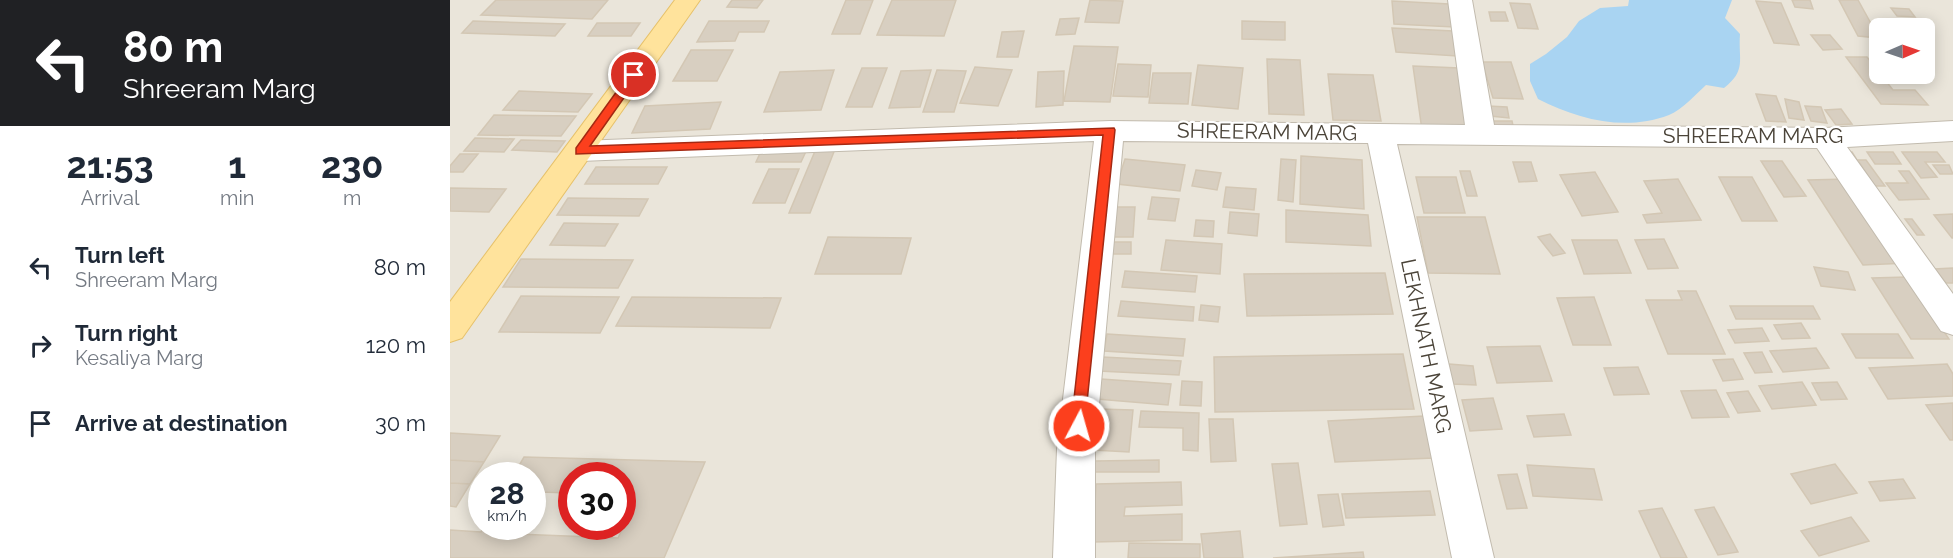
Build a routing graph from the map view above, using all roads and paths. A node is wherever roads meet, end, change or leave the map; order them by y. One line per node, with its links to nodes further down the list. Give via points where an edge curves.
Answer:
1 (688, 0): 8 (main road)
2 (1460, 0): 6 (street)
3 (1110, 130): 5 (street, SHREERAM MARG); 8 (street, SHREERAM MARG); 11 (street, via 1077,449)
4 (1953, 131): 7 (street, SHREERAM MARG)
5 (1380, 133): 6 (street, SHREERAM MARG); 12 (street, LEKHNATH MARG)
6 (1481, 134): 7 (street, SHREERAM MARG)
7 (1825, 138): 9 (street)
8 (580, 151): 10 (main road)
9 (1953, 321)
10 (450, 328)
11 (1074, 558)
12 (1473, 558)

